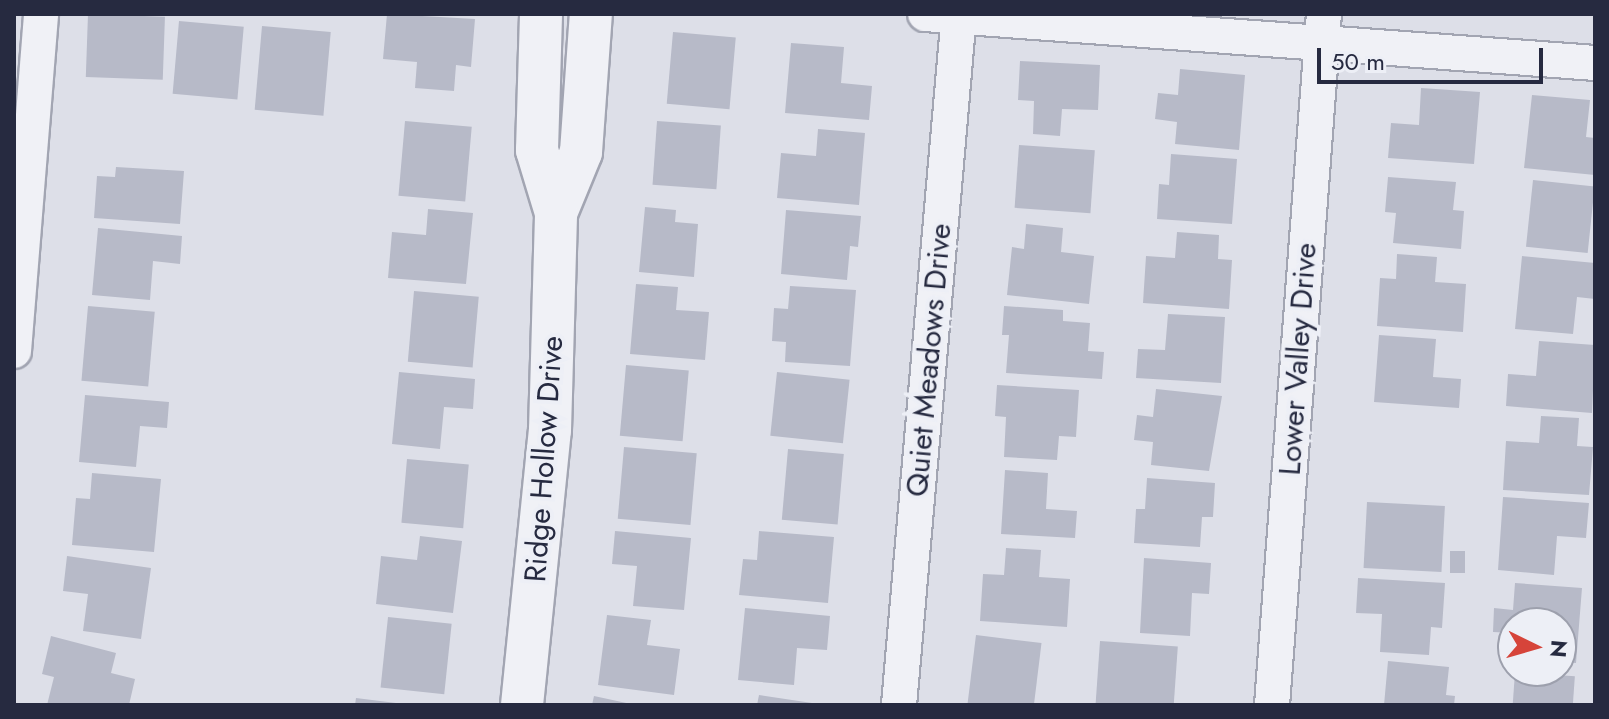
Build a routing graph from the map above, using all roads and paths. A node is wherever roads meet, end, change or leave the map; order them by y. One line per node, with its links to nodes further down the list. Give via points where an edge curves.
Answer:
1 (41, 14): 9 (street)
2 (541, 14): 8 (street, Ridge Hollow Drive, via 537,150)
3 (591, 14): 8 (street, Ridge Hollow Drive, via 581,152)
4 (925, 14): 5 (street)
5 (959, 16): 6 (street); 11 (street, Quiet Meadows Drive)
6 (1323, 30): 7 (street); 12 (street, Lower Valley Drive)
7 (1595, 63)
8 (556, 213): 10 (street, Ridge Hollow Drive, via 550,430)
9 (14, 351)
10 (522, 705)
11 (899, 705)
12 (1272, 705)

